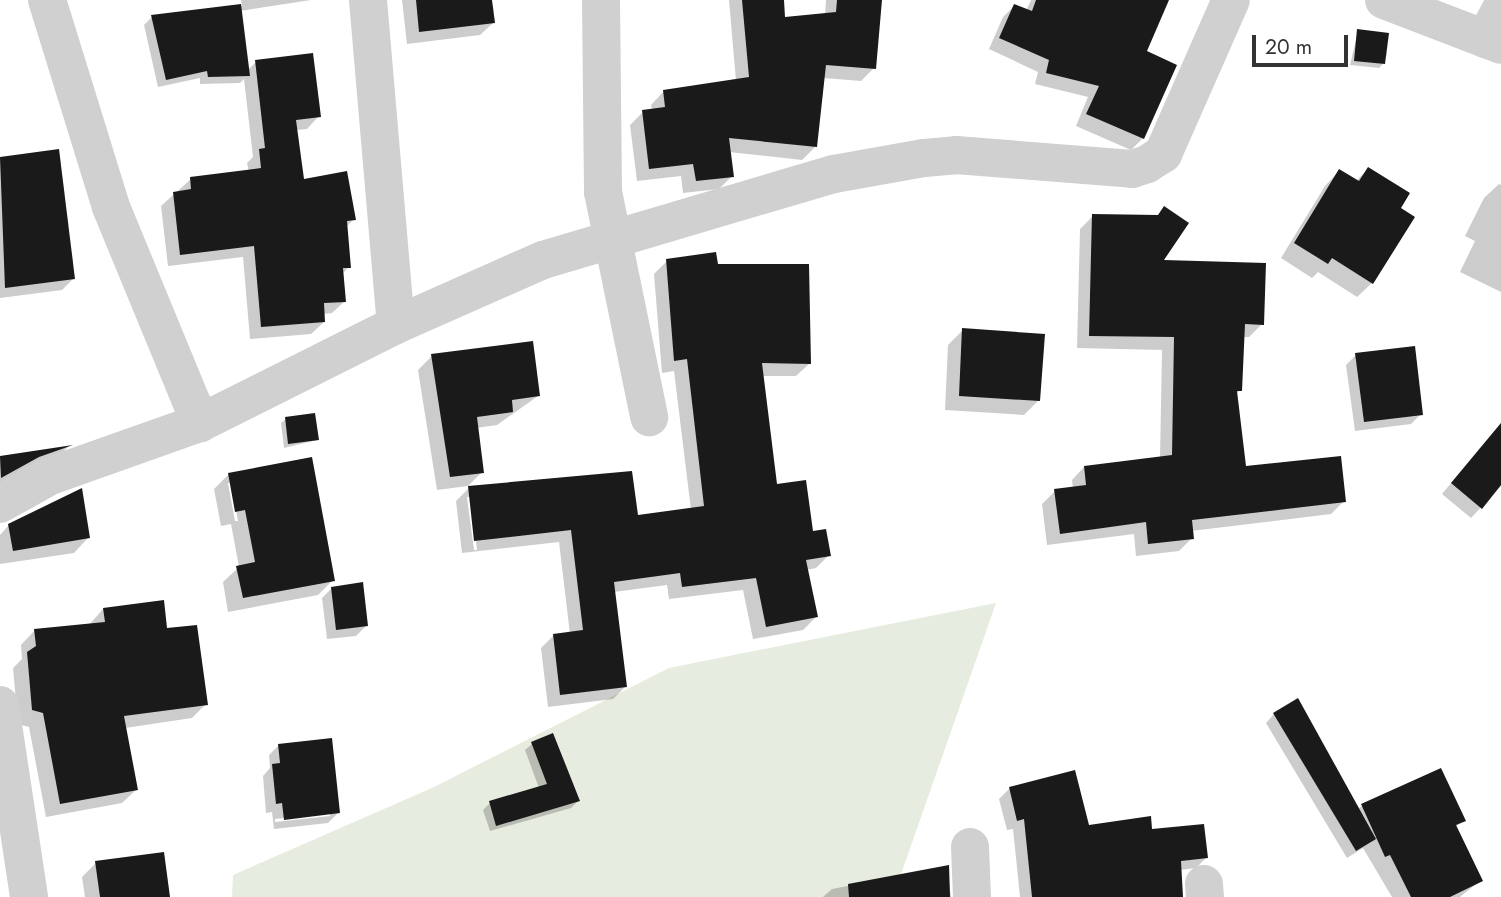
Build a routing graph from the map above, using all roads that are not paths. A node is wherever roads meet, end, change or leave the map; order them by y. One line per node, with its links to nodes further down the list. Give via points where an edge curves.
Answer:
1 (47, 0): 10 (street, via 111,207)
2 (368, 0): 8 (street)
3 (601, 0): 7 (street, via 603,192)
4 (1231, 0): 7 (street, via 1163,154 1147,164 1132,169 956,155 923,158 834,174)
5 (1384, 0): 6 (street)
6 (1496, 31)
7 (611, 240): 8 (street, via 543,260); 9 (street)
8 (396, 325): 10 (street)
9 (649, 417)
10 (200, 423): 11 (street, via 50,476)
11 (0, 504)
12 (0, 705): 14 (street)
13 (970, 847): 15 (street)
14 (29, 897)
15 (972, 897)

